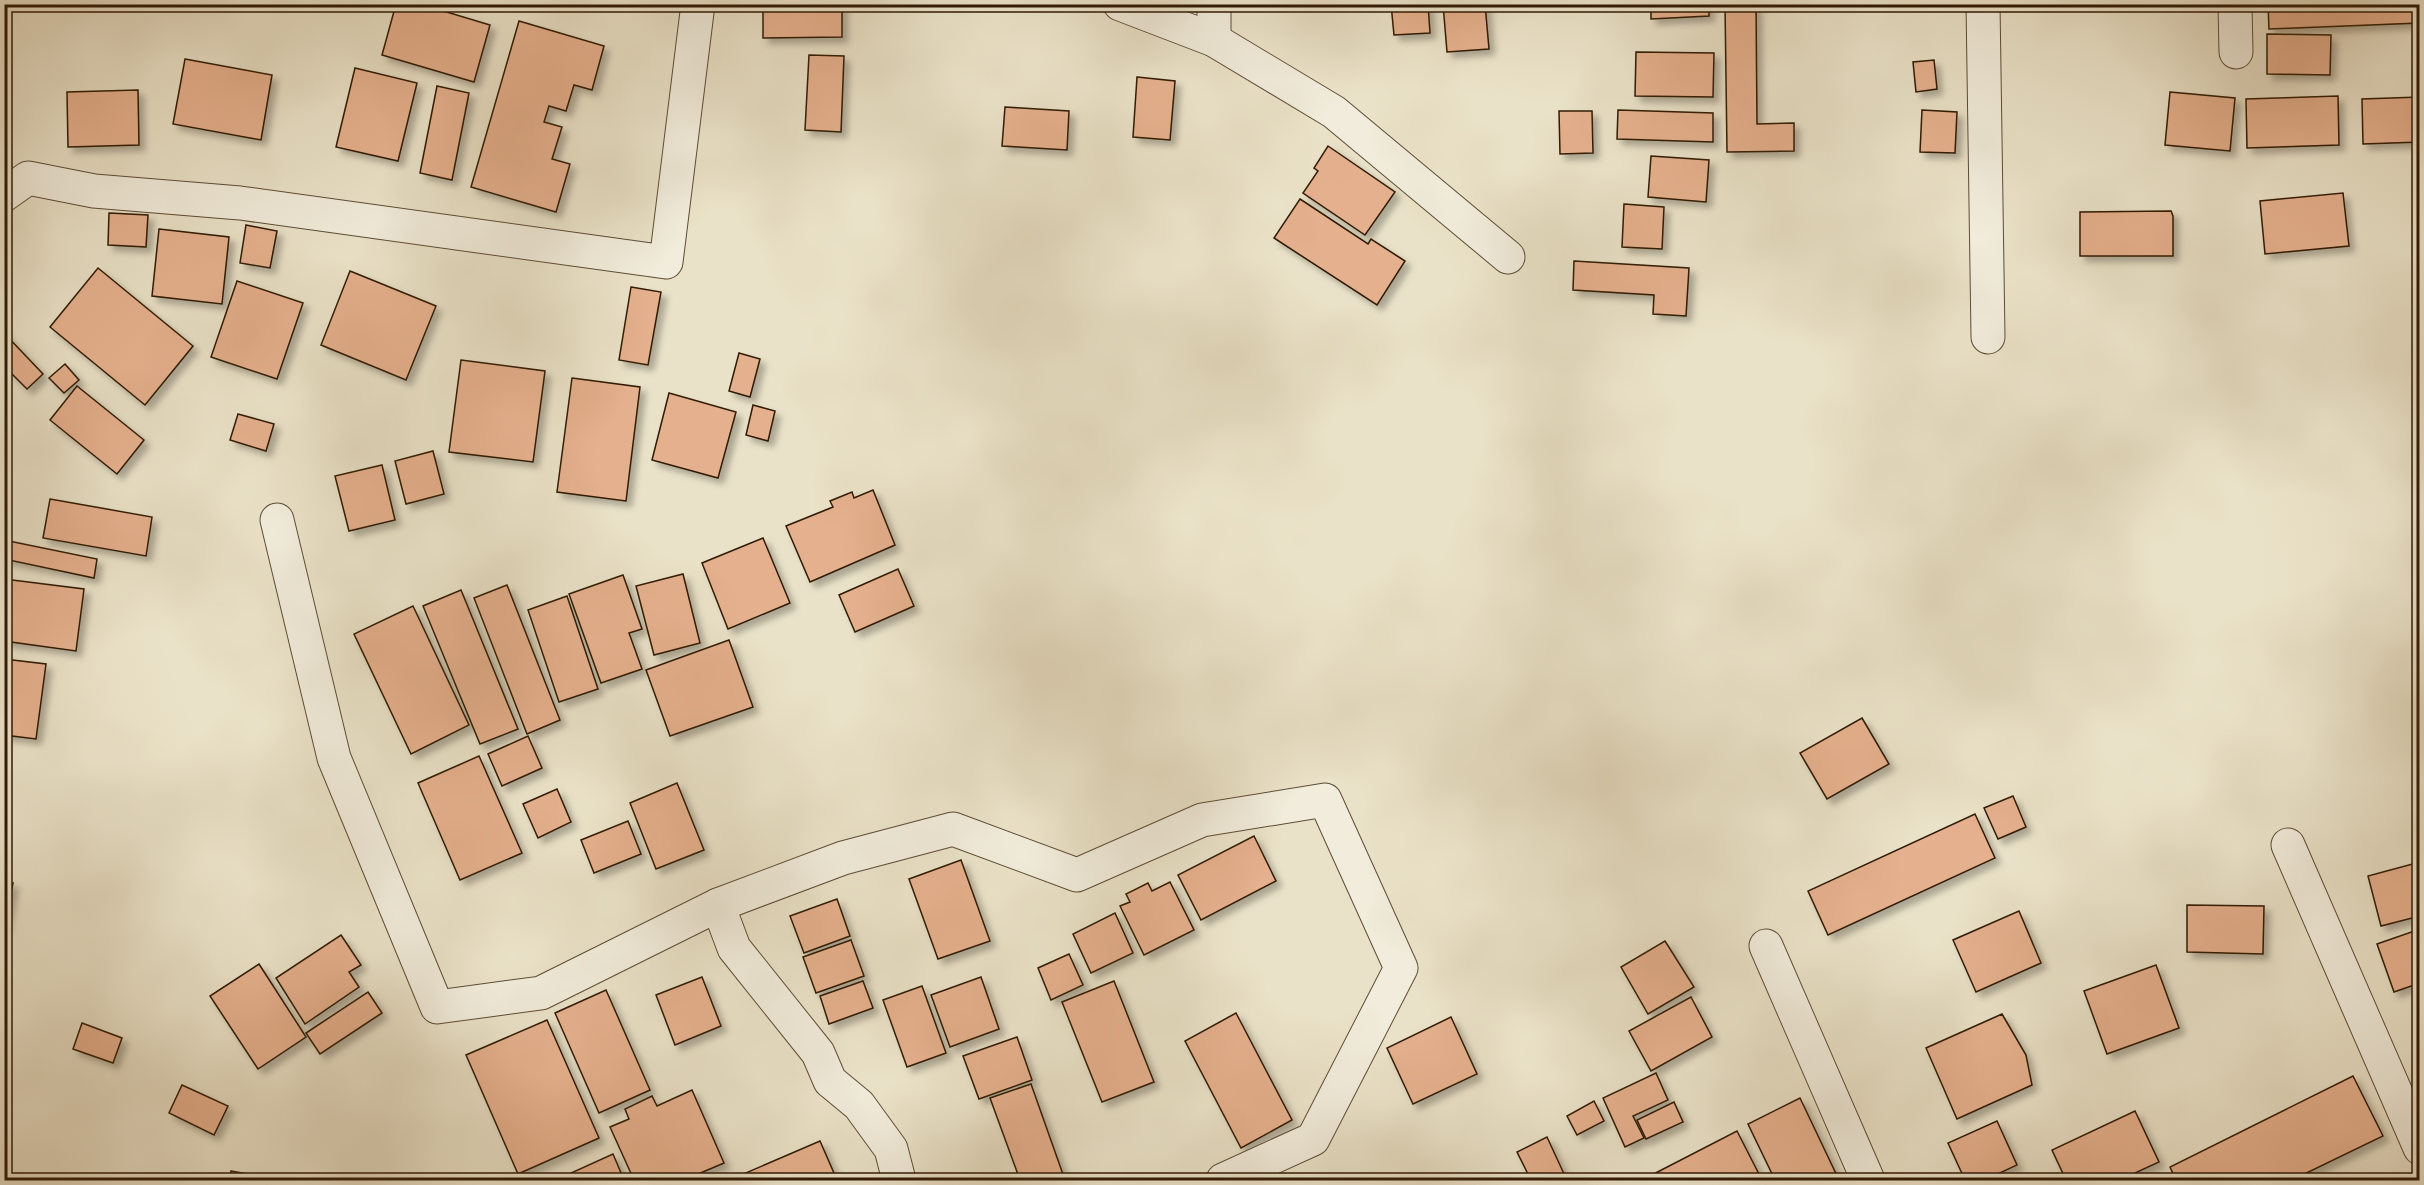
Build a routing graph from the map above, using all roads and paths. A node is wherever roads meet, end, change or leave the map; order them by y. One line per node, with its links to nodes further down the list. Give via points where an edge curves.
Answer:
1 (698, 4): 8 (street, via 666,261 240,203 94,191 28,178)
2 (1120, 4): 6 (street)
3 (1214, 4): 6 (street)
4 (1983, 4): 10 (street)
5 (2235, 4): 7 (street)
6 (1214, 40): 9 (street, via 1335,112)
7 (2236, 52)
8 (4, 195)
9 (1508, 257)
10 (1988, 337)
11 (276, 520): 13 (street, via 334,758 437,1007 541,993)
12 (2288, 845): 15 (street)
13 (718, 905): 16 (street, via 734,948 818,1053 830,1081 859,1105 891,1149); 17 (street, via 843,858 953,829 1077,875 1202,820 1325,800 1401,968 1313,1139)
14 (1766, 946): 18 (street)
15 (2420, 1148)
16 (899, 1180)
17 (1223, 1180)
18 (1868, 1180)

